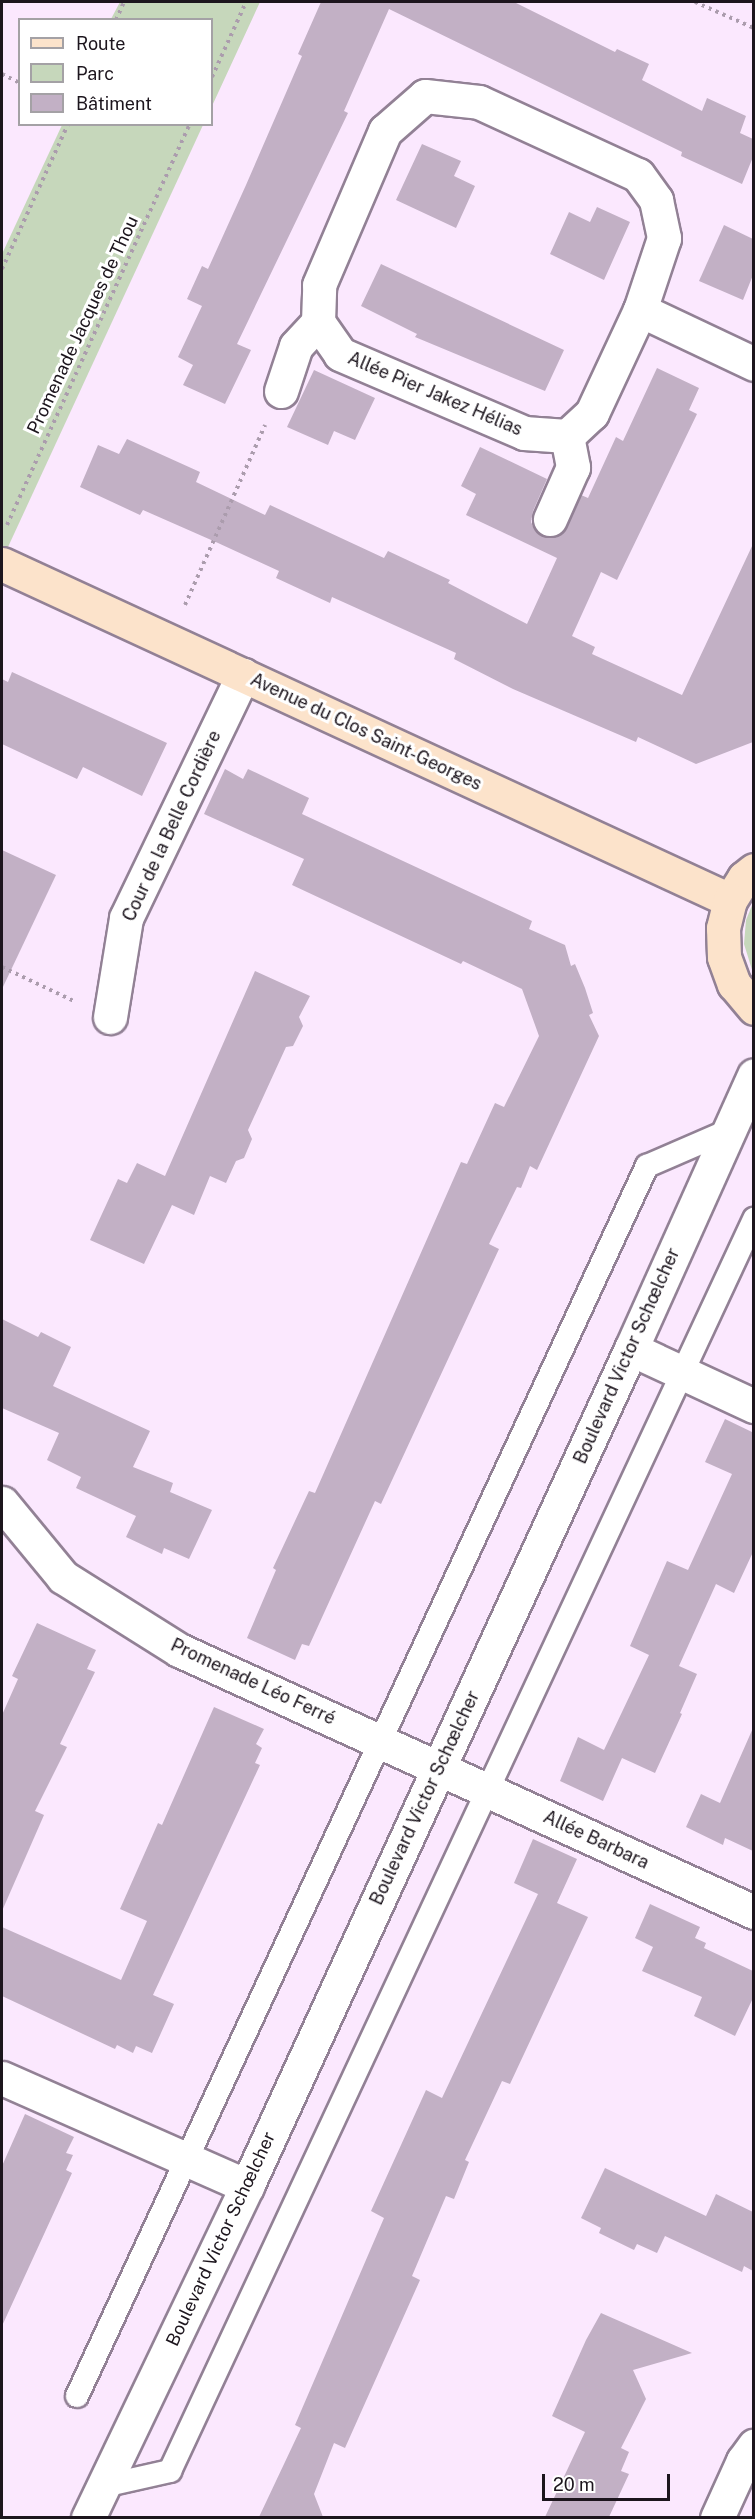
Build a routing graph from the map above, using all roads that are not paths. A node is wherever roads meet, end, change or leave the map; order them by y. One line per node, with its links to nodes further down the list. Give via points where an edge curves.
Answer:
1 (640, 310): 2 (street, via 664,238 656,200 638,175 479,102 425,96 385,131 319,285); 3 (street); 5 (street, via 592,413)
2 (318, 322): 4 (street, via 296,346); 5 (street, Allée Pier Jakez Hélias, via 340,354 524,433)
3 (753, 364)
4 (281, 391)
5 (567, 436): 6 (street, via 573,467)
6 (550, 519)
7 (2, 564): 8 (main road, Avenue du Clos Saint-Georges)
8 (243, 675): 10 (main road, Avenue du Clos Saint-Georges); 12 (street, Cour de la Belle Cordière, via 126,918)
9 (753, 870): 10 (main road)
10 (730, 900): 11 (main road, via 723,928 724,957 734,984)
11 (753, 1008)
12 (110, 1017)
13 (753, 1075): 14 (street, Boulevard Victor Schœlcher)
14 (728, 1131): 16 (street, Boulevard Victor Schœlcher); 20 (lane, via 647,1166)
15 (753, 1219): 17 (lane)
16 (631, 1349): 17 (street); 21 (street, Boulevard Victor Schœlcher)
17 (684, 1373): 18 (street); 22 (lane)
18 (753, 1406)
19 (2, 1503): 20 (street, Promenade Léo Ferré, via 63,1577 178,1650)
20 (381, 1741): 21 (street, Promenade Léo Ferré); 25 (lane)
21 (439, 1768): 22 (street, Allée Barbara); 26 (street, Boulevard Victor Schœlcher)
22 (489, 1791): 23 (street, Allée Barbara); 29 (lane, via 170,2471)
23 (753, 1912)
24 (2, 2078): 25 (street)
25 (187, 2160): 26 (street); 27 (lane)
26 (247, 2186): 29 (street, Boulevard Victor Schœlcher)
27 (77, 2396)
28 (753, 2446): 31 (street, via 742,2461)
29 (103, 2486): 30 (street, Boulevard Victor Schœlcher)
30 (88, 2517)
31 (717, 2517)

